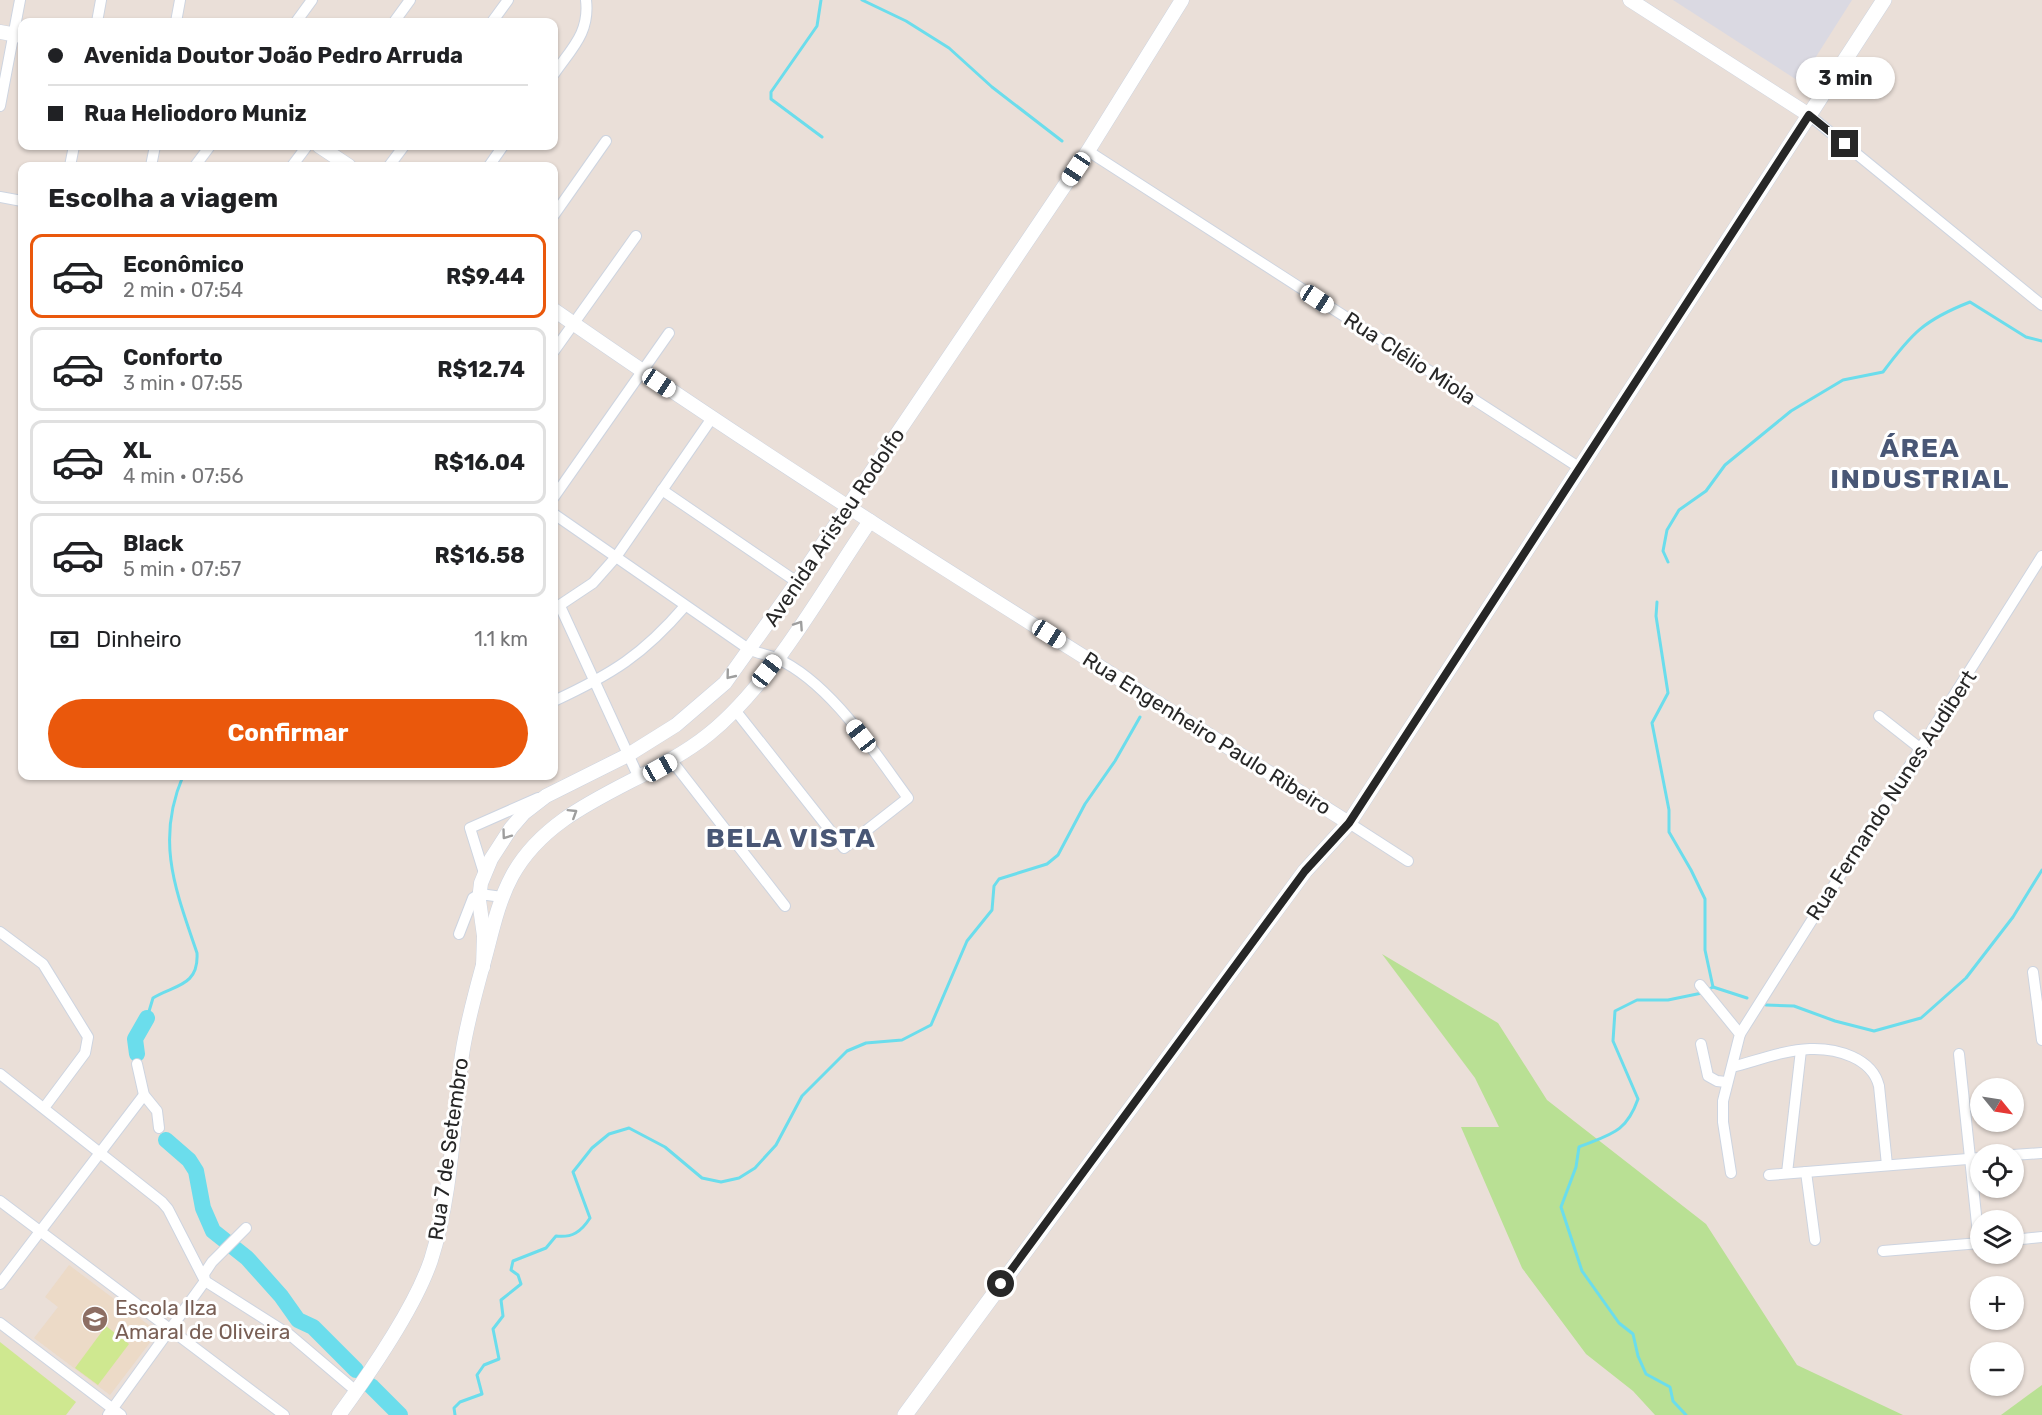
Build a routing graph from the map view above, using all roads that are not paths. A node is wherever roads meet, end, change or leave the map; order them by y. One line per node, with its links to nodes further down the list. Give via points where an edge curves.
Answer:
1 (20, 0): 16 (street)
2 (101, 0): 11 (street)
3 (180, 0): 12 (street)
4 (312, 0): 13 (street)
5 (410, 0): 14 (street)
6 (508, 0): 15 (street)
7 (586, 0): 17 (street, via 585,30)
8 (1182, 0): 22 (street, Avenida Aristeu Rodolfo)
9 (1630, 0): 19 (street)
10 (1884, 0): 19 (main road)
11 (98, 18)
12 (177, 18)
13 (299, 18)
14 (397, 18)
15 (495, 18)
16 (12, 34): 18 (street)
17 (558, 68)
18 (0, 106)
19 (1809, 115): 28 (street); 35 (main road)
20 (606, 141): 26 (street)
21 (325, 150): 23 (street)
22 (1088, 152): 35 (street, Rua Clélio Miola); 38 (street, Avenida Aristeu Rodolfo)
23 (343, 162)
24 (0, 197): 25 (street)
25 (18, 200)
26 (558, 208)
27 (636, 236): 30 (street)
28 (2042, 305)
29 (558, 313): 30 (street, Rua Engenheiro Paulo Ribeiro)
30 (573, 323): 32 (street); 33 (street, Rua Engenheiro Paulo Ribeiro)
31 (669, 333): 33 (street)
32 (558, 345)
33 (642, 372): 34 (street, Rua Engenheiro Paulo Ribeiro); 37 (street)
34 (712, 418): 36 (street); 38 (street, Rua Engenheiro Paulo Ribeiro)
35 (1580, 468): 58 (main road, via 1366,797 1347,814)
36 (662, 490): 42 (street); 43 (street)
37 (558, 491)
38 (847, 507): 40 (street, Rua Engenheiro Paulo Ribeiro); 43 (street, Avenida Aristeu Rodolfo)
39 (558, 517): 42 (street)
40 (870, 521): 48 (street, Avenida Aristeu Rodolfo, one-way to 40); 58 (street, Rua Engenheiro Paulo Ribeiro)
41 (2042, 556): 53 (street, Rua Fernando Nunes Audibert)
42 (616, 558): 44 (street); 45 (street, via 593,583)
43 (797, 582): 47 (street, Avenida Aristeu Rodolfo)
44 (685, 606): 47 (street); 49 (street, via 632,660)
45 (558, 607)
46 (558, 610): 49 (street)
47 (750, 650): 48 (street); 54 (street, Avenida Aristeu Rodolfo, one-way to 54, via 694,712)
48 (777, 658): 51 (street, Avenida Aristeu Rodolfo); 51 (street, via 834,704 908,798 844,848)
49 (594, 682): 50 (street); 54 (street)
50 (558, 698)
51 (735, 710): 55 (street, Avenida Aristeu Rodolfo)
52 (1879, 716): 53 (street)
53 (1921, 749): 69 (street, Rua Fernando Nunes Audibert)
54 (628, 755): 56 (street); 57 (street, Avenida Aristeu Rodolfo)
55 (672, 761): 56 (street, Avenida Aristeu Rodolfo); 63 (street)
56 (639, 778): 62 (street, Avenida Aristeu Rodolfo, one-way to 56, via 521,861 549,830 589,803)
57 (560, 788): 60 (street, Avenida Aristeu Rodolfo, one-way to 60, via 537,802 511,828); 60 (street, via 470,828)
58 (1349, 823): 59 (street, Rua Engenheiro Paulo Ribeiro); 107 (main road, via 1329,834)
59 (1408, 861)
60 (484, 873): 61 (street, Avenida Aristeu Rodolfo)
61 (480, 894): 62 (street); 65 (street, via 468,905); 66 (street, Avenida Aristeu Rodolfo)
62 (502, 897): 66 (street, Avenida Aristeu Rodolfo)
63 (784, 906)
64 (0, 932): 79 (street, via 43,964 88,1037 85,1053)
65 (459, 934)
66 (483, 967): 103 (street, Rua 7 de Setembro, via 463,1050 454,1136 431,1258 413,1298)
67 (2033, 972): 70 (street)
68 (1700, 985): 69 (street)
69 (1740, 1034): 75 (street)
70 (2042, 1040)
71 (1701, 1044): 77 (street, via 1708,1076)
72 (1802, 1050): 75 (street); 86 (street, via 1836,1052 1869,1066 1876,1074); 89 (street)
73 (1959, 1054): 81 (street)
74 (137, 1065): 78 (street)
75 (1732, 1067): 77 (street)
76 (0, 1074): 79 (street)
77 (1726, 1082): 88 (street, via 1723,1122)
78 (144, 1095): 80 (street, via 157,1110); 82 (street)
79 (44, 1108): 82 (street)
80 (159, 1128)
81 (1973, 1144)
82 (100, 1153): 93 (street); 99 (street, via 168,1209)
83 (2042, 1153): 84 (street)
84 (2024, 1154)
85 (1970, 1158): 86 (street)
86 (1887, 1166): 87 (street)
87 (1806, 1172): 89 (street); 96 (street)
88 (1731, 1173)
89 (1787, 1173): 90 (street)
90 (1768, 1175)
91 (0, 1201): 93 (street)
92 (246, 1228): 99 (street, via 207,1269)
93 (39, 1233): 100 (street); 102 (street)
94 (2042, 1237): 95 (street)
95 (2024, 1239)
96 (1815, 1240)
97 (1970, 1244): 98 (street)
98 (1884, 1251)
99 (205, 1281): 102 (street); 103 (street, via 290,1335)
100 (0, 1284)
101 (0, 1323): 104 (street)
102 (170, 1330): 104 (street); 105 (street)
103 (356, 1391): 106 (street, Rua 7 de Setembro)
104 (114, 1413)
105 (284, 1415)
106 (339, 1415)
107 (905, 1415)

